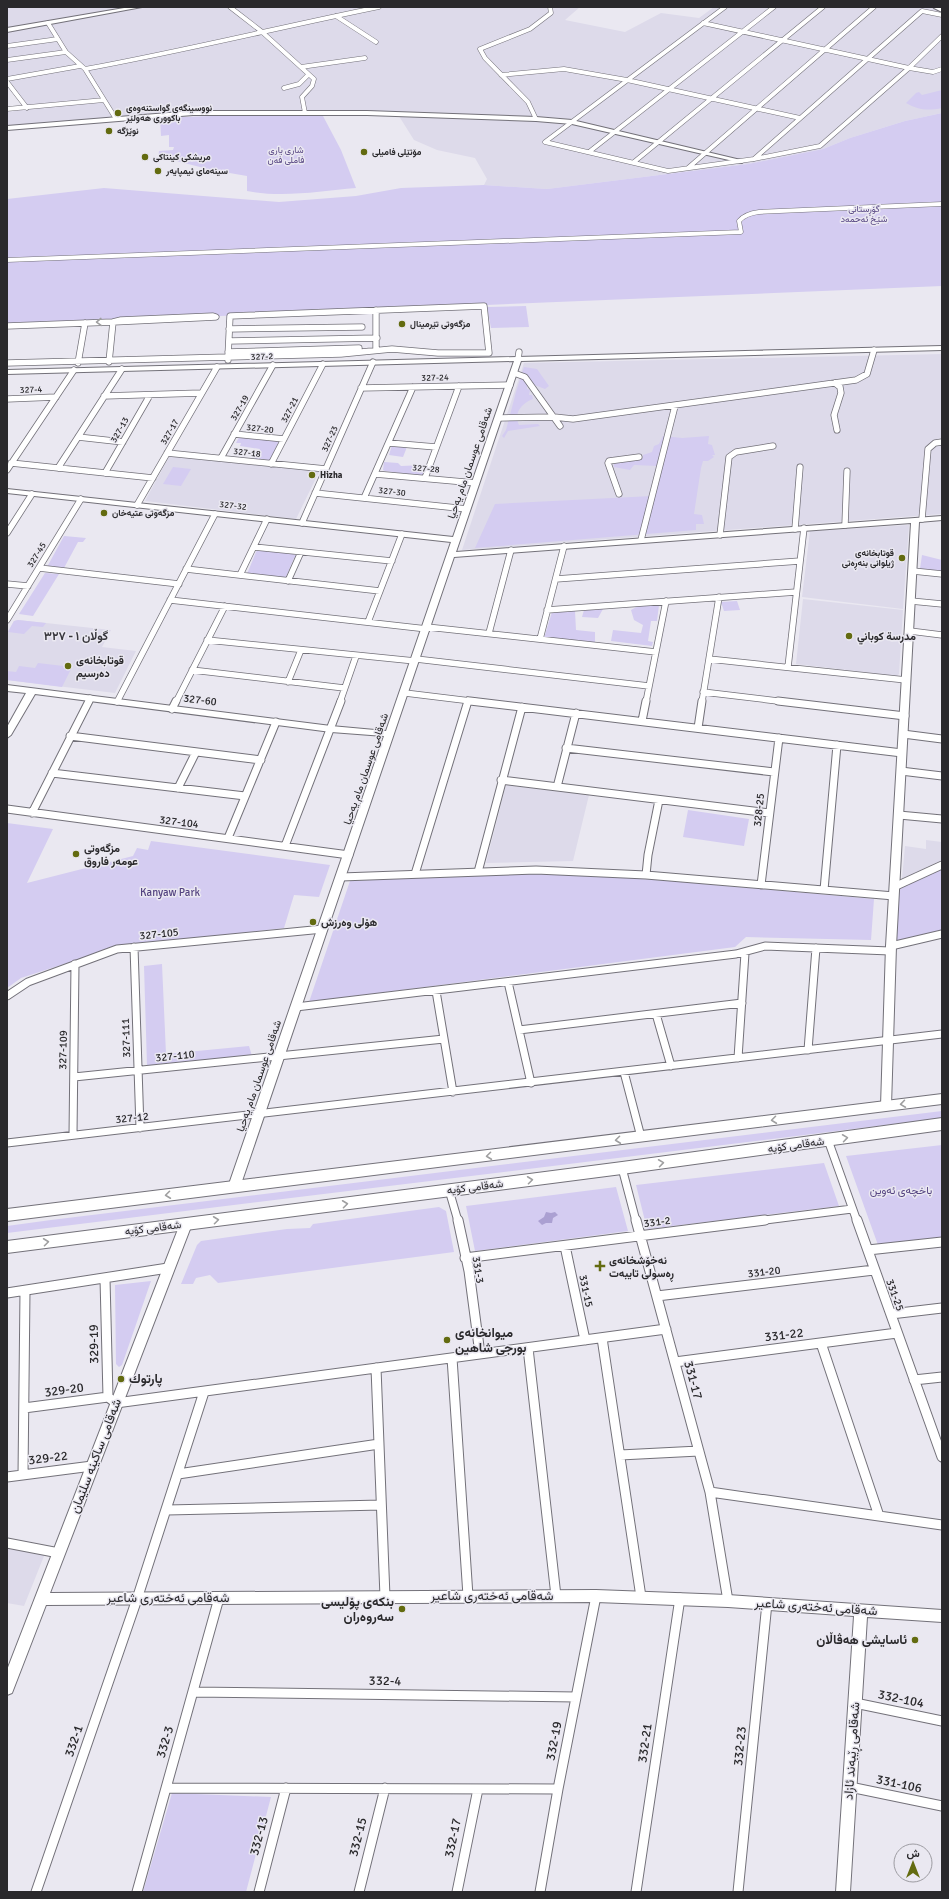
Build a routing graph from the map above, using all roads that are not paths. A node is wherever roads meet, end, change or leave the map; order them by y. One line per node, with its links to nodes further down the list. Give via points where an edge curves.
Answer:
1 (139, 7): 14 (street)
2 (230, 7): 17 (street)
3 (379, 7): 13 (street)
4 (550, 7): 35 (street, via 551,13 530,29 480,49)
5 (725, 7): 15 (street)
6 (774, 7): 18 (street)
7 (823, 7): 21 (street)
8 (874, 7): 24 (street)
9 (936, 7): 11 (street)
10 (921, 9): 12 (street); 27 (street)
11 (942, 10)
12 (942, 15)
13 (336, 16): 17 (street); 22 (street)
14 (48, 23): 16 (street); 20 (street)
15 (703, 23): 18 (street); 37 (street)
16 (7, 30)
17 (261, 31): 30 (street); 33 (street)
18 (742, 32): 21 (street); 39 (street)
19 (942, 36): 31 (street)
20 (58, 39): 23 (street); 25 (street)
21 (782, 41): 24 (street); 40 (street)
22 (376, 42)
23 (7, 46)
24 (825, 50): 27 (street); 44 (street)
25 (66, 52): 28 (street); 29 (street)
26 (365, 58): 30 (street)
27 (869, 59): 31 (street); 46 (street)
28 (7, 60)
29 (80, 66): 33 (street); 36 (street)
30 (301, 67): 34 (street)
31 (909, 68): 32 (street, via 933,72); 55 (street, via 820,146)
32 (942, 69)
33 (85, 70): 41 (street)
34 (308, 75): 38 (street, via 299,84); 45 (street, via 314,82 302,97)
35 (501, 76): 37 (street, via 564,69); 48 (street, via 528,102)
36 (7, 80): 42 (street)
37 (627, 80): 39 (street); 49 (street)
38 (284, 88)
39 (669, 89): 40 (street); 51 (street)
40 (712, 99): 44 (street); 52 (street)
41 (104, 100): 42 (street); 47 (street)
42 (26, 108): 43 (street)
43 (7, 109)
44 (757, 109): 46 (street); 54 (street)
45 (305, 113): 47 (street, via 193,113); 48 (street)
46 (800, 118): 55 (street)
47 (116, 119): 50 (street)
48 (536, 119): 49 (street)
49 (572, 122): 51 (street); 53 (street, via 545,142)
50 (7, 128)
51 (614, 132): 52 (street); 53 (street)
52 (659, 142): 54 (street); 57 (street)
53 (589, 152): 57 (street)
54 (707, 152): 56 (street); 58 (street)
55 (754, 159): 56 (street)
56 (742, 161): 58 (street)
57 (634, 162): 58 (street, via 668,170)
58 (688, 168)
59 (942, 204): 60 (street, via 755,213 741,218 741,232)
60 (7, 260)
61 (376, 310): 62 (street); 68 (street); 72 (street, via 484,306 489,353)
62 (230, 316): 63 (street); 67 (street)
63 (114, 322): 64 (street, one-way to 64); 76 (street)
64 (85, 323): 65 (street); 77 (street)
65 (7, 326)
66 (362, 327): 67 (street)
67 (230, 329): 69 (street)
68 (377, 338): 69 (street); 72 (street)
69 (229, 341): 75 (street)
70 (360, 348): 75 (street)
71 (942, 348): 73 (street, 327-2)
72 (376, 350): 75 (street, via 348,356)
73 (874, 350): 74 (street, 327-2); 87 (street, via 867,374 856,380)
74 (519, 355): 78 (street, 327-2); 86 (street, شەقامی عوسمان مام یەحیا)
75 (228, 356): 76 (street)
76 (109, 361): 77 (street)
77 (79, 362): 79 (street)
78 (373, 362): 80 (street, 327-2); 91 (street, 327-23)
79 (7, 364)
80 (323, 364): 81 (street, 327-2); 104 (street, 327-21)
81 (273, 366): 82 (street, 327-2); 102 (street, 327-19)
82 (217, 367): 83 (street, 327-2); 92 (street, 327-17)
83 (122, 368): 84 (street, 327-2); 94 (street)
84 (74, 370): 85 (street, 327-2); 95 (street)
85 (7, 372)
86 (514, 373): 88 (street, شەقامی عوسمان مام یەحیا); 98 (street, via 525,378)
87 (835, 383): 97 (street); 101 (street, via 840,387 841,393 834,415)
88 (510, 385): 89 (street, 327-24); 99 (street, شەقامی عوسمان مام یەحیا)
89 (459, 386): 90 (street, 327-24); 109 (street)
90 (413, 387): 91 (street, 327-24); 107 (street)
91 (361, 388): 117 (street, 327-23)
92 (201, 393): 93 (street); 110 (street, 327-17)
93 (150, 395): 94 (street); 105 (street, 327-13)
94 (104, 396): 103 (street)
95 (56, 398): 96 (street, 327-4); 113 (street)
96 (7, 399)
97 (675, 406): 98 (street, via 573,419); 147 (street)
98 (554, 417): 99 (street); 100 (street)
99 (499, 418): 124 (street, شەقامی عوسمان مام یەحیا)
100 (560, 426)
101 (837, 430)
102 (234, 434): 104 (street, 327-20); 112 (street, 327-19)
103 (78, 437): 105 (street); 116 (street)
104 (284, 439): 114 (street, 327-21)
105 (123, 442): 120 (street, 327-13)
106 (942, 442): 138 (street, via 935,443 928,449)
107 (388, 443): 109 (street); 121 (street)
108 (773, 446): 145 (street, via 736,452 729,457)
109 (436, 447): 123 (street)
110 (167, 453): 112 (street, 327-18); 122 (street, 327-17)
111 (639, 457): 128 (street, via 609,461)
112 (221, 458): 114 (street, 327-18)
113 (11, 463): 116 (street); 118 (street)
114 (271, 464): 117 (street, 327-18)
115 (800, 467): 142 (street)
116 (58, 468): 120 (street)
117 (326, 469): 126 (street, 327-23)
118 (7, 470)
119 (847, 471): 140 (street)
120 (105, 473): 122 (street)
121 (375, 474): 123 (street, 327-28); 129 (street)
122 (153, 478): 131 (street, 327-17)
123 (424, 478): 124 (street, 327-28)
124 (476, 483): 132 (street, شەقامی عوسمان مام یەحیا)
125 (7, 491): 127 (street, 327-32)
126 (316, 493): 129 (street, 327-30); 139 (street, 327-23)
127 (32, 494): 130 (street, 327-32); 137 (street)
128 (619, 494)
129 (364, 498): 132 (street, 327-30)
130 (81, 499): 131 (street, 327-32); 155 (street, 327-45)
131 (137, 505): 133 (street, 327-32)
132 (467, 508): 146 (street, شەقامی عوسمان مام یەحیا)
133 (215, 514): 135 (street, 327-32); 156 (street)
134 (942, 518): 138 (street)
135 (267, 519): 139 (street, 327-32); 149 (street)
136 (7, 520): 137 (street)
137 (15, 520): 143 (street)
138 (918, 520): 140 (street); 157 (street)
139 (302, 523): 144 (street, 327-32)
140 (845, 525): 141 (street)
141 (804, 528): 142 (street); 154 (street)
142 (795, 529): 145 (street)
143 (7, 532)
144 (402, 534): 146 (street, 327-32); 153 (street)
145 (720, 535): 147 (street)
146 (457, 540): 152 (street, شەقامی عوسمان مام یەحیا)
147 (641, 540): 148 (street)
148 (564, 546): 150 (street); 160 (street)
149 (254, 547): 151 (street); 159 (street)
150 (511, 550): 152 (street); 178 (street)
151 (301, 552): 153 (street); 161 (street)
152 (452, 555): 176 (street, شەقامی عوسمان مام یەحیا)
153 (392, 561): 165 (street)
154 (800, 561): 160 (street); 166 (street)
155 (39, 568): 163 (street); 164 (street, 327-45)
156 (186, 569): 159 (street); 163 (street)
157 (913, 571): 158 (street); 170 (street)
158 (942, 574)
159 (240, 576): 161 (street)
160 (556, 578): 173 (street)
161 (288, 581): 165 (street)
162 (7, 584): 164 (street)
163 (179, 584): 168 (street)
164 (28, 586): 174 (street, 327-45)
165 (380, 591): 175 (street)
166 (796, 592): 167 (street); 187 (street)
167 (719, 598): 169 (street); 185 (street)
168 (170, 600): 172 (street); 199 (street)
169 (666, 601): 173 (street); 183 (street)
170 (911, 601): 171 (street); 177 (street)
171 (942, 604)
172 (225, 606): 175 (street); 181 (street)
173 (547, 610): 180 (street)
174 (7, 618)
175 (368, 622): 176 (street)
176 (427, 628): 178 (street); 186 (street, شەقامی عوسمان مام یەحیا)
177 (910, 631): 179 (street); 189 (street)
178 (489, 633): 180 (street)
179 (942, 635)
180 (540, 639): 183 (street)
181 (207, 640): 182 (street); 188 (street)
182 (301, 650): 184 (street); 190 (street)
183 (656, 652): 191 (street)
184 (356, 656): 186 (street); 193 (street)
185 (709, 659): 187 (street); 195 (street)
186 (416, 660): 191 (street); 196 (street, شەقامی عوسمان مام یەحیا)
187 (788, 667): 189 (street)
188 (192, 670): 190 (street); 201 (street)
189 (906, 680): 203 (street)
190 (288, 682): 193 (street)
191 (649, 686): 204 (street)
192 (7, 688): 194 (street, 327-60)
193 (344, 688): 207 (street)
194 (32, 690): 197 (street, 327-60); 208 (street)
195 (703, 692): 203 (street); 206 (street)
196 (405, 693): 198 (street); 209 (street, شەقامی عوسمان مام یەحیا)
197 (90, 698): 199 (street, 327-60); 211 (street)
198 (468, 700): 200 (street); 238 (street)
199 (118, 702): 201 (street, 327-60)
200 (522, 707): 202 (street); 223 (street)
201 (172, 709): 205 (street, 327-60)
202 (576, 713): 204 (street); 215 (street)
203 (905, 716): 210 (street)
204 (642, 721): 206 (street)
205 (276, 722): 207 (street, 327-60); 218 (street)
206 (698, 728): 212 (street)
207 (331, 729): 209 (street, 327-60); 234 (street)
208 (7, 733)
209 (390, 734): 235 (street, شەقامی عوسمان مام یەحیا)
210 (903, 734): 213 (street); 217 (street)
211 (70, 736): 216 (street); 221 (street)
212 (779, 738): 214 (street); 220 (street, 328-25)
213 (942, 739)
214 (837, 745): 217 (street); 242 (street)
215 (566, 748): 220 (street); 224 (street)
216 (196, 752): 218 (street); 225 (street)
217 (902, 753): 219 (street)
218 (261, 760): 226 (street)
219 (901, 771): 222 (street); 231 (street)
220 (774, 772): 230 (street, 328-25)
221 (52, 773): 225 (street); 229 (street)
222 (942, 776)
223 (501, 780): 224 (street); 237 (street)
224 (557, 787): 227 (street)
225 (178, 788): 226 (street)
226 (245, 796): 233 (street)
227 (659, 800): 230 (street); 239 (street)
228 (7, 809): 229 (street, 327-104)
229 (32, 813): 233 (street, 327-104)
230 (769, 813): 241 (street, 328-25)
231 (899, 814): 232 (street); 243 (street)
232 (942, 819)
233 (228, 838): 234 (street, 327-104)
234 (285, 846): 235 (street, 327-104)
235 (349, 855): 240 (street, شەقامی عوسمان مام یەحیا)
236 (942, 864): 243 (street)
237 (478, 872): 238 (street); 239 (street, via 536,870)
238 (415, 874): 240 (street)
239 (646, 875): 241 (street)
240 (341, 877): 244 (street, شەقامی عوسمان مام یەحیا)
241 (761, 885): 242 (street)
242 (824, 890): 243 (street)
243 (894, 892): 248 (street)
244 (323, 929): 246 (street, 327-105); 255 (street, شەقامی عوسمان مام یەحیا)
245 (942, 934): 248 (street)
246 (134, 947): 250 (street, 327-105, via 118,949); 265 (street, 327-111)
247 (816, 948): 248 (street); 249 (street, via 764,946); 261 (street)
248 (890, 948): 260 (street)
249 (745, 953): 251 (street); 254 (street)
250 (75, 964): 253 (street, 327-105, via 28,982); 267 (street, 327-109)
251 (508, 982): 252 (street); 257 (street)
252 (436, 991): 255 (street); 259 (street)
253 (7, 996)
254 (742, 1003): 256 (street); 263 (street)
255 (296, 1007): 262 (street, شەقامی عوسمان مام یەحیا)
256 (656, 1014): 257 (street); 264 (street)
257 (519, 1030): 268 (street)
258 (942, 1034): 260 (street, 327-12)
259 (444, 1040): 262 (street, 327-110); 269 (street)
260 (888, 1041): 261 (street, 327-12); 271 (street)
261 (808, 1050): 263 (street, 327-12)
262 (278, 1057): 265 (street, 327-110); 272 (street, شەقامی عوسمان مام یەحیا)
263 (738, 1058): 264 (street, 327-12)
264 (671, 1066): 266 (street, 327-12)
265 (138, 1071): 267 (street, 327-110); 274 (street, 327-111)
266 (624, 1072): 268 (street, 327-12); 276 (street)
267 (74, 1078): 275 (street, 327-109)
268 (531, 1083): 269 (street, 327-12)
269 (453, 1092): 272 (street, 327-12)
270 (942, 1099): 271 (highway, one-way to 271)
271 (886, 1106): 276 (highway, one-way to 276)
272 (259, 1115): 274 (street, 327-12); 280 (street, شەقامی عوسمان مام یەحیا)
273 (942, 1124): 277 (highway, شەقامی کۆیە, one-way to 273)
274 (140, 1128): 275 (street, 327-12)
275 (73, 1135): 278 (street, 327-12)
276 (641, 1137): 280 (highway, one-way to 280)
277 (828, 1140): 279 (highway, شەقامی کۆیە, one-way to 277); 282 (street, 331-25)
278 (7, 1143)
279 (622, 1168): 281 (highway, شەقامی کۆیە, one-way to 279); 285 (street, 331-17)
280 (234, 1187): 283 (highway, one-way to 283)
281 (449, 1190): 284 (highway, شەقامی کۆیە, one-way to 281); 290 (street, 331-3, via 454,1202)
282 (852, 1209): 285 (street, 331-2); 289 (street, 331-25)
283 (7, 1215)
284 (186, 1224): 288 (highway, شەقامی کۆیە, one-way to 284); 291 (street, شەقامی ساکینە سلێمان)
285 (640, 1236): 287 (street, 331-2); 296 (street, 331-17)
286 (942, 1242): 289 (street)
287 (564, 1246): 290 (street, 331-2); 302 (street, 331-15)
288 (7, 1247)
289 (868, 1250): 292 (street, 331-25)
290 (465, 1258): 305 (street, 331-3)
291 (168, 1268): 293 (street); 312 (street, شەقامی ساکینە سلێمان)
292 (874, 1270): 296 (street, 331-20); 298 (street, 331-25)
293 (105, 1279): 294 (street); 312 (street, 329-19)
294 (25, 1291): 295 (street); 313 (street)
295 (7, 1293)
296 (657, 1296): 299 (street, 331-17)
297 (942, 1308): 298 (street)
298 (891, 1314): 300 (street, 331-25)
299 (666, 1329): 301 (street, 329-20); 307 (street, 331-17)
300 (897, 1333): 303 (street, 331-22); 310 (street, 331-25)
301 (602, 1338): 302 (street, 329-20); 317 (street)
302 (585, 1340): 304 (street, 329-20)
303 (821, 1343): 307 (street, 331-22); 325 (street)
304 (528, 1348): 305 (street, 329-20); 330 (street)
305 (480, 1354): 306 (street, 329-20)
306 (452, 1358): 308 (street, 329-20); 329 (street)
307 (675, 1362): 315 (street, 331-17)
308 (376, 1368): 311 (street, 329-20); 314 (street)
309 (942, 1377): 310 (street)
310 (914, 1380): 316 (street, 331-25)
311 (204, 1392): 312 (street, 329-20); 319 (street, 332-1)
312 (112, 1400): 313 (street, 329-20); 318 (street, شەقامی ساکینە سلێمان)
313 (24, 1408): 320 (street)
314 (379, 1444): 319 (street); 323 (street)
315 (699, 1451): 317 (street); 322 (street, 331-17)
316 (941, 1453)
317 (620, 1455): 333 (street)
318 (92, 1466): 320 (street, 329-22); 328 (street, شەقامی ساکینە سلێمان)
319 (178, 1474): 324 (street, 332-1)
320 (24, 1475): 321 (street, 329-22)
321 (7, 1477)
322 (710, 1492): 325 (street); 338 (street, 331-17)
323 (381, 1505): 324 (street); 332 (street)
324 (167, 1510): 334 (street, 332-1)
325 (879, 1516): 326 (street)
326 (942, 1524)
327 (7, 1543): 328 (street)
328 (59, 1553): 337 (street, شەقامی ساکینە سلێمان)
329 (468, 1596): 330 (street, شەقامی ئەختەری شاعیر); 332 (street, شەقامی ئەختەری شاعیر)
330 (556, 1596): 331 (street, شەقامی ئەختەری شاعیر)
331 (596, 1596): 333 (street, شەقامی ئەختەری شاعیر); 344 (street, 332-19)
332 (385, 1597): 335 (street, شەقامی ئەختەری شاعیر)
333 (641, 1597): 336 (street, شەقامی ئەختەری شاعیر)
334 (137, 1598): 335 (street, شەقامی ئەختەری شاعیر); 337 (street, شەقامی ئەختەری شاعیر); 354 (street, 332-1)
335 (219, 1598): 343 (street, 332-3)
336 (680, 1598): 338 (street, شەقامی ئەختەری شاعیر); 360 (street, 332-21)
337 (41, 1599): 342 (street, شەقامی ساکینە سلێمان)
338 (728, 1601): 339 (street, شەقامی ئەختەری شاعیر)
339 (767, 1604): 340 (street, شەقامی ئەختەری شاعیر); 361 (street, 332-23)
340 (861, 1611): 341 (street, شەقامی ئەختەری شاعیر); 345 (street, شەقامی ڕێبەند ئازاد)
341 (942, 1616)
342 (7, 1688)
343 (193, 1692): 344 (street, 332-4); 348 (street, 332-3)
344 (576, 1697): 352 (street, 332-19)
345 (855, 1703): 346 (street, 332-104); 347 (street, شەقامی ڕێبەند ئازاد)
346 (942, 1721)
347 (850, 1787): 353 (street, 331-106); 362 (street, شەقامی ڕێبەند ئازاد)
348 (166, 1788): 349 (street); 355 (street, 332-3)
349 (286, 1788): 350 (street); 356 (street, 332-13)
350 (385, 1788): 351 (street); 357 (street, 332-15)
351 (478, 1789): 352 (street); 358 (street, 332-17)
352 (558, 1789): 359 (street, 332-19)
353 (942, 1806)
354 (36, 1892)
355 (137, 1892)
356 (259, 1892)
357 (359, 1892)
358 (456, 1892)
359 (540, 1892)
360 (636, 1892)
361 (738, 1892)
362 (843, 1892)

